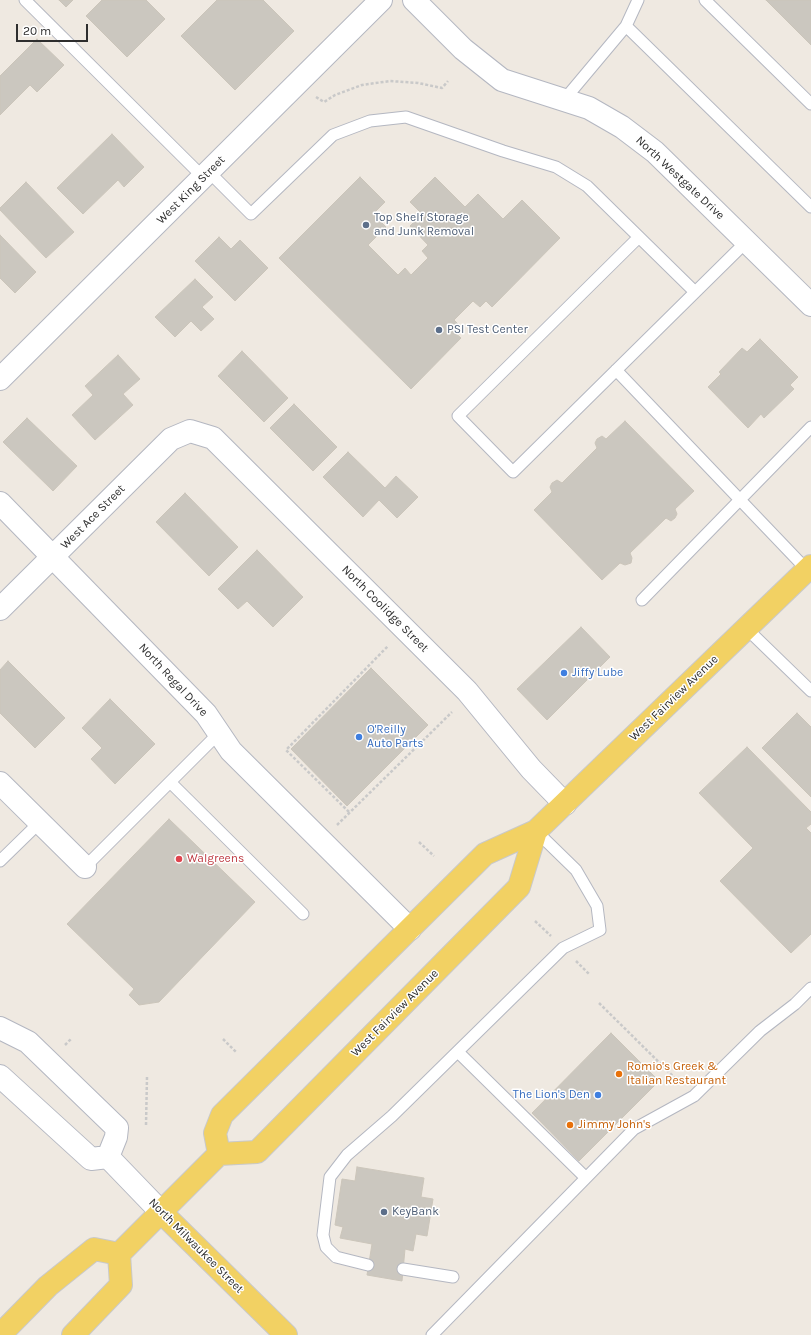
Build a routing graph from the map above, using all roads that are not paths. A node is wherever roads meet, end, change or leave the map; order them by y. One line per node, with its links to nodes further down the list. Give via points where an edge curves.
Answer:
1 (25, 0): 9 (lane)
2 (381, 0): 9 (street, West King Street)
3 (414, 0): 7 (street, North Westgate Drive, via 462,49 502,80)
4 (638, 0): 6 (lane)
5 (705, 0): 8 (lane)
6 (626, 26): 7 (lane); 10 (lane)
7 (564, 100): 12 (street, North Westgate Drive, via 589,108 622,127 655,152)
8 (811, 104)
9 (207, 175): 11 (lane, via 251,214 333,135 370,121 406,117 556,167 588,186); 16 (street, West King Street)
10 (811, 207)
11 (640, 237): 13 (lane); 15 (lane, via 458,416 513,472)
12 (747, 242): 13 (lane); 14 (street, North Westgate Drive)
13 (695, 292): 15 (lane)
14 (811, 305)
15 (616, 370): 19 (lane)
16 (0, 379)
17 (811, 427): 19 (lane)
18 (190, 431): 21 (street, West Ace Street, via 171,439); 30 (street, North Coolidge Street, via 213,438 379,602 467,691 531,769)
19 (740, 501): 22 (lane); 23 (lane)
20 (0, 503): 21 (street, North Regal Drive)
21 (54, 556): 24 (street, West Ace Street); 27 (street, North Regal Drive, via 206,714)
22 (809, 570): 25 (main road, West Fairview Avenue)
23 (642, 600)
24 (0, 609)
25 (746, 628): 26 (lane); 30 (main road, West Fairview Avenue)
26 (811, 691)
27 (219, 733): 28 (lane); 36 (street, North Regal Drive, via 231,751)
28 (170, 782): 34 (lane); 35 (lane)
29 (0, 783): 31 (street)
30 (565, 804): 32 (main road, West Fairview Avenue)
31 (40, 822): 33 (lane); 34 (street)
32 (536, 831): 36 (main road, West Fairview Avenue, via 485,854); 39 (lane, via 576,870 597,906 600,930 562,948); 41 (main road, West Fairview Avenue, via 519,887 257,1152)
33 (0, 861)
34 (84, 867)
35 (303, 914)
36 (410, 930): 41 (main road, West Fairview Avenue, via 222,1115 215,1133)
37 (811, 988): 43 (lane, via 760,1031 694,1096 634,1129)
38 (0, 1028): 42 (street, via 28,1042 117,1128)
39 (458, 1052): 43 (lane); 46 (lane, via 392,1116 347,1155 330,1178 322,1235 326,1247 336,1257)
40 (0, 1076): 42 (street, via 91,1159)
41 (218, 1154): 44 (main road)
42 (108, 1157): 44 (street, North Milwaukee Street)
43 (586, 1178): 52 (lane)
44 (161, 1212): 45 (main road); 51 (main road, North Milwaukee Street)
45 (119, 1254): 49 (main road, via 94,1249 48,1286); 50 (main road, via 121,1285)
46 (368, 1265)
47 (403, 1270): 48 (lane)
48 (453, 1277)
49 (0, 1335)
50 (73, 1335)
51 (286, 1335)
52 (432, 1335)

